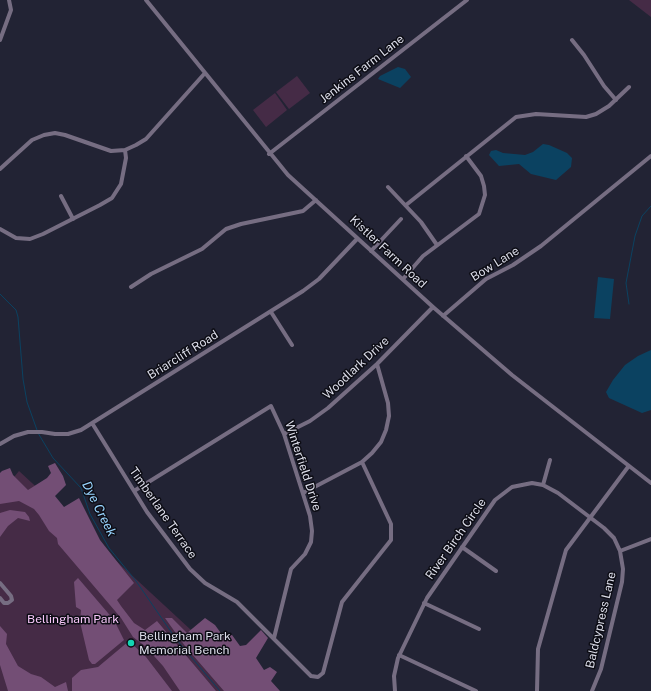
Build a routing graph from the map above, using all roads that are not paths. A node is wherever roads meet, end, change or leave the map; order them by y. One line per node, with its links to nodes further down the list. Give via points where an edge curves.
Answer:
1 (9, 0): 4 (street, via 11,10)
2 (146, 0): 6 (street, Kistler Farm Road)
3 (467, 0): 10 (street, Jenkins Farm Lane)
4 (0, 40)
5 (572, 40): 8 (street)
6 (205, 73): 9 (street, via 146,139); 10 (street, Kistler Farm Road)
7 (629, 87): 8 (street)
8 (616, 100): 11 (street, via 602,112 586,117 536,114 516,118)
9 (125, 150): 13 (street, via 111,151 55,133 32,140); 18 (street, via 124,172 118,191 112,198)
10 (269, 154): 16 (street, Kistler Farm Road)
11 (466, 156): 17 (street); 22 (street, via 481,176 485,195 483,205 474,219)
12 (651, 156): 28 (street, Bow Lane, via 541,246 513,266 486,279)
13 (0, 169)
14 (388, 187): 17 (street)
15 (61, 196): 18 (street)
16 (316, 200): 21 (street, Kistler Farm Road); 25 (street, via 304,211 226,229 202,249 151,274)
17 (406, 205): 22 (street)
18 (73, 219): 20 (street, via 30,239 16,238)
19 (401, 220): 23 (street)
20 (0, 229)
21 (357, 239): 23 (street, Kistler Farm Road); 27 (street, Briarcliff Road, via 319,279)
22 (437, 245): 24 (street, via 415,263)
23 (371, 251): 24 (street, Kistler Farm Road)
24 (403, 279): 26 (street, Kistler Farm Road)
25 (131, 287)
26 (433, 307): 28 (street, Kistler Farm Road); 30 (street, Woodlark Drive)
27 (271, 312): 29 (street); 31 (street, Briarcliff Road)
28 (443, 316): 36 (street, Kistler Farm Road, via 512,375)
29 (292, 345)
30 (377, 364): 32 (street, Woodlark Drive, via 328,408 310,421); 35 (street, via 389,416 380,442)
31 (92, 423): 33 (street, Briarcliff Road, via 68,434 28,432); 39 (street, Timberlane Terrace)
32 (284, 434): 39 (street, Winterfield Drive, via 271,406); 40 (street, Winterfield Drive)
33 (0, 444)
34 (550, 460): 38 (street)
35 (362, 462): 40 (street); 50 (street, Timberlane Terrace, via 391,524 391,540 342,602 323,674 318,677 312,676)
36 (628, 467): 37 (street, Kistler Farm Road); 41 (street)
37 (651, 483)
38 (543, 485): 41 (street, River Birch Circle, via 558,493); 43 (street, River Birch Circle, via 522,484 503,493 495,500)
39 (134, 491): 50 (street, Timberlane Terrace, via 190,569 205,583 236,602)
40 (303, 493): 50 (street, Winterfield Drive, via 310,516 311,542 305,554 291,569)
41 (589, 518): 44 (street, Baldcypress Lane, via 610,533); 54 (street, via 571,542 563,558 538,649)
42 (651, 539): 44 (street)
43 (462, 547): 45 (street); 48 (street, River Birch Circle)
44 (620, 551): 55 (street, Baldcypress Lane, via 622,582 601,669)
45 (496, 571)
46 (0, 582): 47 (street, via 12,600 4,603)
47 (0, 598)
48 (424, 603): 49 (street); 51 (street, River Birch Circle)
49 (479, 629)
50 (274, 638)
51 (399, 655): 52 (street, River Birch Circle, via 394,670); 53 (street)
52 (395, 691)
53 (476, 691)
54 (537, 691)
55 (592, 691)

